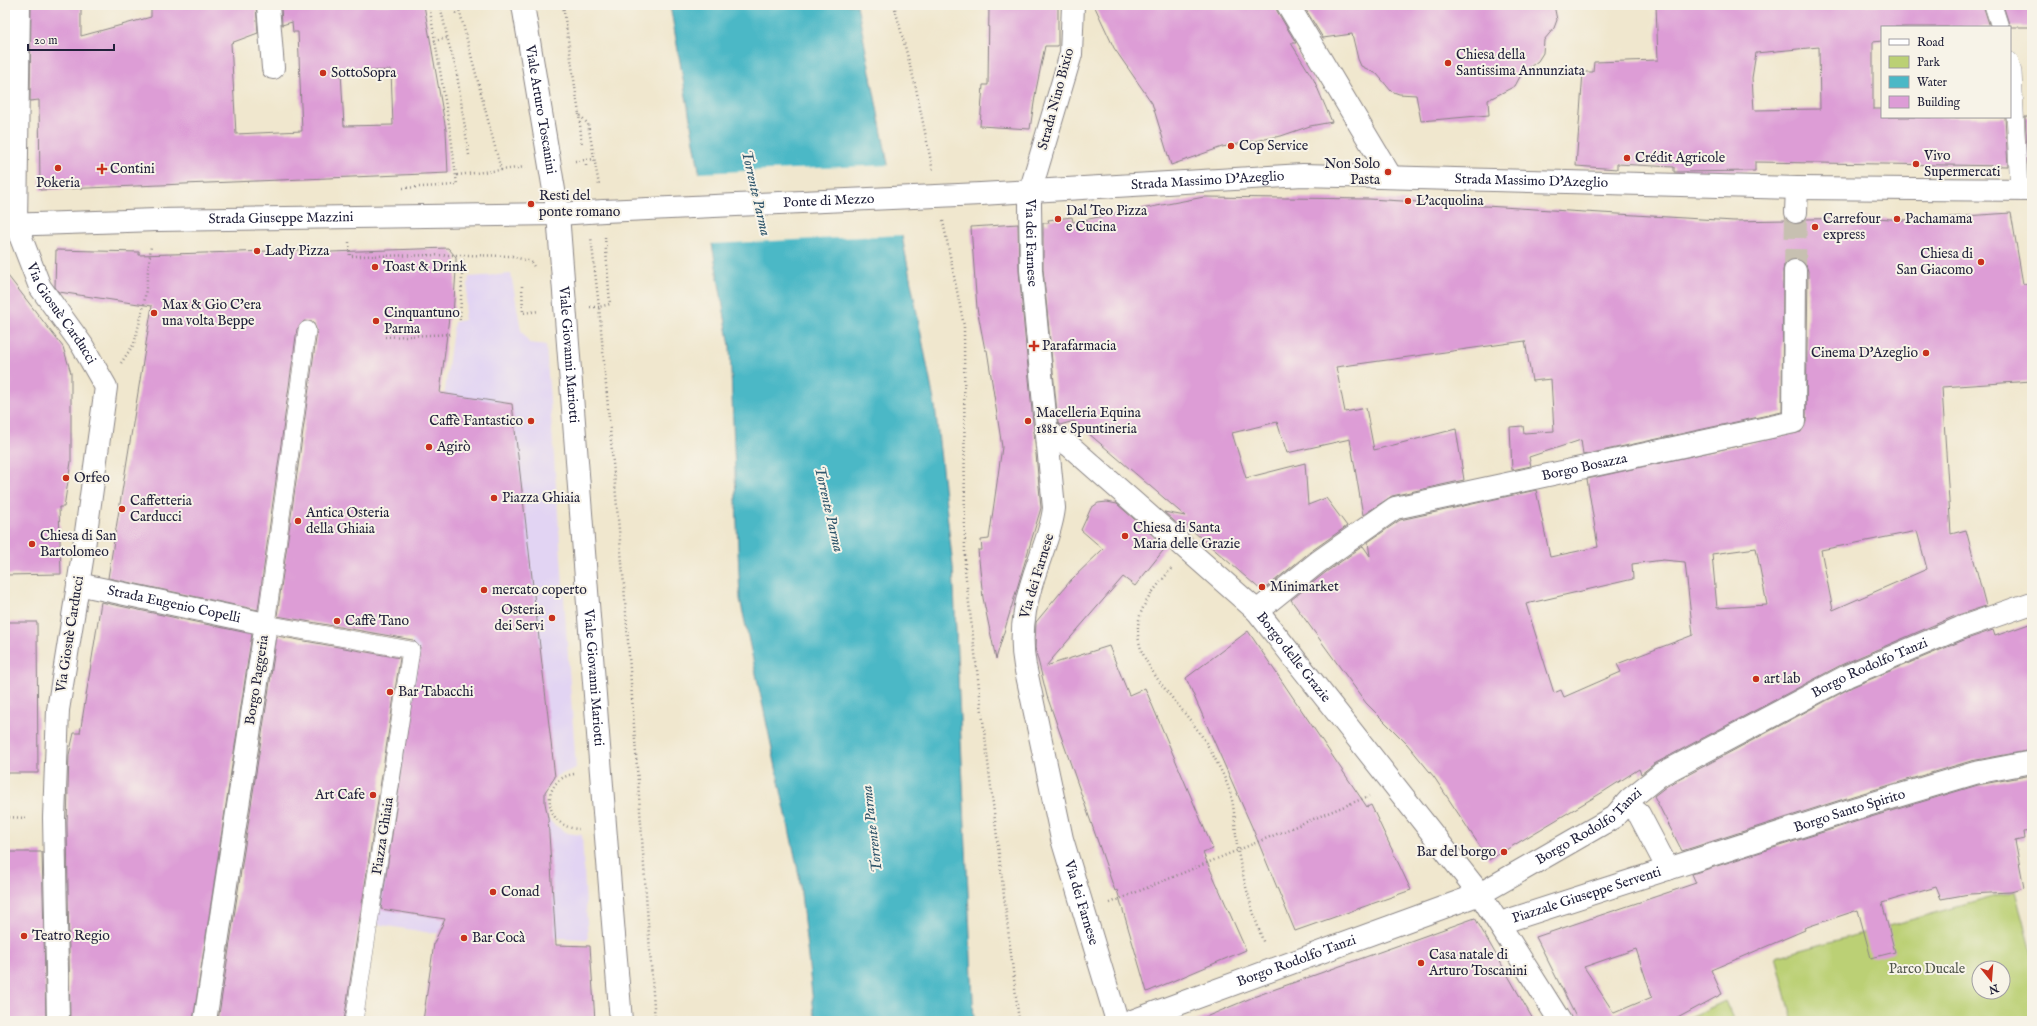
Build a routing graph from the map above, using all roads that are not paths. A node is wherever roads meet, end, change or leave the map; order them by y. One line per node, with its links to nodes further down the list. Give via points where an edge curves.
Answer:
1 (19, 5): 17 (street)
2 (268, 5): 9 (street)
3 (523, 5): 16 (street, Viale Arturo Toscanini)
4 (1073, 5): 13 (street, Strada Nino Bixio, via 1070,54)
5 (1288, 5): 10 (street)
6 (1993, 5): 7 (street)
7 (2000, 26)
8 (2011, 65): 12 (street)
9 (273, 68)
10 (1391, 177): 11 (street, Strada Massimo D'Azeglio); 13 (street, Strada Massimo D'Azeglio, via 1303,176)
11 (1797, 188): 12 (street, Strada Massimo D'Azeglio); 15 (street)
12 (2025, 190)
13 (1030, 192): 14 (street, Strada Massimo D'Azeglio); 20 (street, Via dei Farnese, via 1031,270)
14 (981, 194): 16 (street, Ponte di Mezzo, bridge)
15 (1796, 212)
16 (558, 214): 17 (street, Strada Giuseppe Mazzini, via 157,220); 34 (street, Viale Giovanni Mariotti, via 604,825)
17 (11, 225): 21 (street, Via Giosuè Carducci, via 40,287 82,345 106,387)
18 (1795, 270): 23 (street, Borgo Bosazza, via 1794,422 1395,508 1318,562)
19 (307, 334): 24 (street, Borgo Paggeria)
20 (1048, 430): 23 (street, Borgo delle Grazie, via 1070,446); 35 (street, Via dei Farnese, via 1054,496 1053,520 1025,607 1023,653 1062,839)
21 (78, 584): 24 (street, Strada Eugenio Copelli); 31 (street, Via Giosuè Carducci, via 58,710 54,818)
22 (2032, 603): 27 (street, Borgo Rodolfo Tanzi, via 1960,628 1847,676 1660,775)
23 (1257, 611): 29 (street, Borgo delle Grazie)
24 (266, 624): 25 (street, Strada Eugenio Copelli); 32 (street, Borgo Paggeria)
25 (411, 650): 33 (street, Piazza Ghiaia)
26 (2032, 762): 28 (street, Borgo Santo Spirito, via 1975,773)
27 (1626, 804): 28 (street, Piazzale Giuseppe Serventi, via 1639,814); 29 (street, Borgo Rodolfo Tanzi, via 1614,817)
28 (1668, 868): 30 (street, Piazzale Giuseppe Serventi)
29 (1480, 894): 30 (street, Borgo delle Grazie); 36 (street, Borgo Rodolfo Tanzi)
30 (1500, 922): 37 (street, Borgo delle Grazie)
31 (58, 1021)
32 (205, 1021)
33 (354, 1021)
34 (622, 1021)
35 (1117, 1021)
36 (1132, 1021)
37 (1560, 1021)

